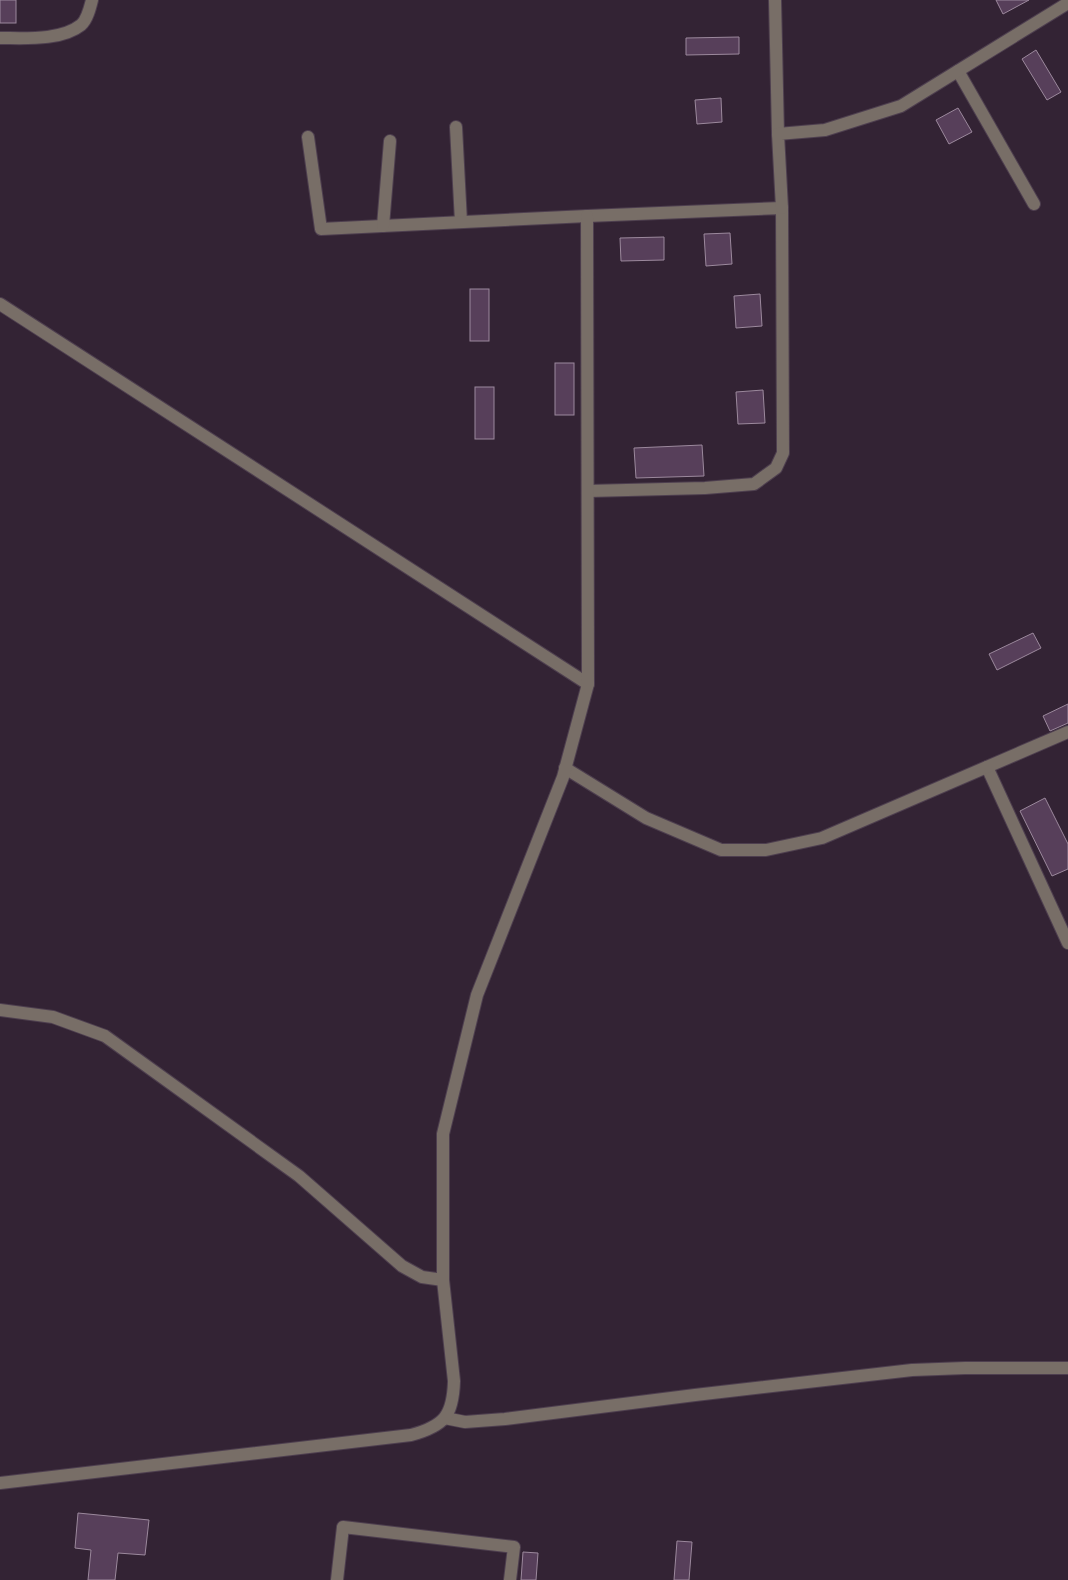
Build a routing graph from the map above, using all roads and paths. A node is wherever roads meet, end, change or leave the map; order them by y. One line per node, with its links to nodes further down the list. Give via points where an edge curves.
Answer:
1 (92, 0): 4 (lane, via 82,24 66,33 42,38)
2 (775, 0): 7 (lane)
3 (1068, 3): 5 (lane)
4 (0, 38)
5 (958, 71): 7 (lane, via 901,106 825,130); 10 (lane)
6 (456, 127): 13 (lane)
7 (778, 134): 11 (lane)
8 (308, 136): 14 (lane, via 321,229)
9 (390, 141): 14 (lane)
10 (1034, 204)
11 (782, 208): 12 (lane); 16 (lane, via 783,452 776,468 754,484)
12 (586, 216): 13 (lane); 16 (lane)
13 (461, 222): 14 (lane)
14 (384, 226)
15 (0, 304): 17 (lane)
16 (588, 491): 17 (lane)
17 (588, 684): 20 (lane)
18 (1068, 732): 19 (lane)
19 (987, 767): 20 (lane, via 822,838 766,850 721,850 646,818); 21 (lane)
20 (565, 768): 23 (lane, via 477,995 443,1134)
21 (1068, 943)
22 (0, 1010): 23 (lane, via 53,1018 105,1036 299,1176 402,1266 422,1277)
23 (443, 1280): 25 (lane, via 454,1381 454,1393)
24 (1068, 1368): 25 (lane, via 912,1370 505,1419 465,1422)
25 (445, 1418): 26 (lane, via 437,1426 411,1435)
26 (0, 1483)
27 (337, 1580): 28 (lane, via 343,1528 514,1547)
28 (510, 1580)

